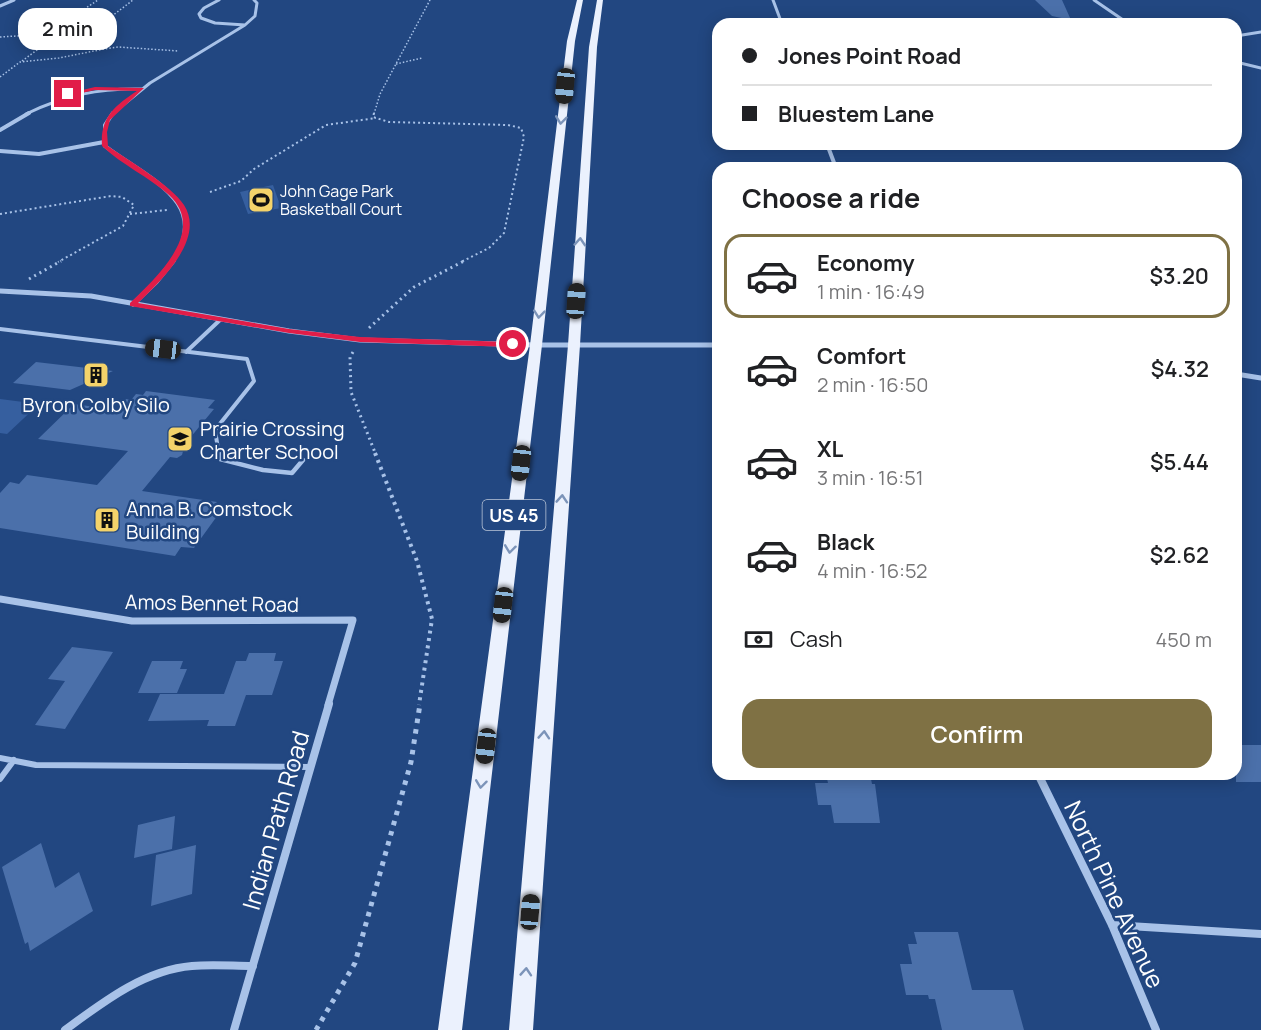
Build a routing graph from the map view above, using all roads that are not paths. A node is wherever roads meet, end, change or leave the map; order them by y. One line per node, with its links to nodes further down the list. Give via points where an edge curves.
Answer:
1 (14, 0): 8 (street)
2 (219, 0): 11 (street, via 204,8 199,14 201,18)
3 (254, 0): 11 (street, via 255,16)
4 (580, 0): 24 (main road, US 45, one-way to 24, via 571,41)
5 (600, 0): 25 (main road, US 45, one-way to 5, via 593,47)
6 (773, 0): 9 (street)
7 (1094, 0): 10 (street)
8 (0, 6)
9 (780, 18)
10 (1120, 18)
11 (245, 25): 16 (street)
12 (1261, 32): 13 (street)
13 (1242, 35)
14 (1242, 63): 15 (street)
15 (1261, 68)
16 (142, 89): 17 (street, via 95,89 68,94); 18 (street, via 107,120)
17 (0, 130)
18 (104, 142): 19 (street, via 42,154); 21 (street, via 172,194 183,207 186,221 184,239 166,273)
19 (0, 150)
20 (0, 291): 21 (street, via 91,296)
21 (133, 304): 22 (street)
22 (221, 320): 24 (street, via 360,340); 27 (lane)
23 (0, 329): 27 (lane)
24 (536, 345): 25 (street); 43 (main road, US 45, one-way to 43)
25 (574, 345): 26 (street); 44 (main road, US 45, one-way to 25)
26 (712, 345)
27 (186, 352): 30 (lane, via 247,359 254,381 215,430 220,459 262,471 292,473)
28 (1242, 375): 29 (street)
29 (1261, 378)
30 (303, 460)
31 (0, 598): 32 (street, Amos Bennet Road, via 132,621)
32 (353, 620): 35 (street, Indian Path Road)
33 (0, 758): 34 (lane)
34 (14, 760): 35 (lane, via 36,765); 36 (lane)
35 (310, 767): 40 (street, Indian Path Road)
36 (0, 779)
37 (1041, 780): 38 (street, North Pine Avenue)
38 (1112, 925): 39 (street); 45 (street, North Pine Avenue)
39 (1261, 934)
40 (253, 966): 41 (street, via 191,966 149,977 108,998); 42 (street, Indian Path Road)
41 (66, 1030)
42 (234, 1030)
43 (450, 1030)
44 (521, 1030)
45 (1156, 1030)

